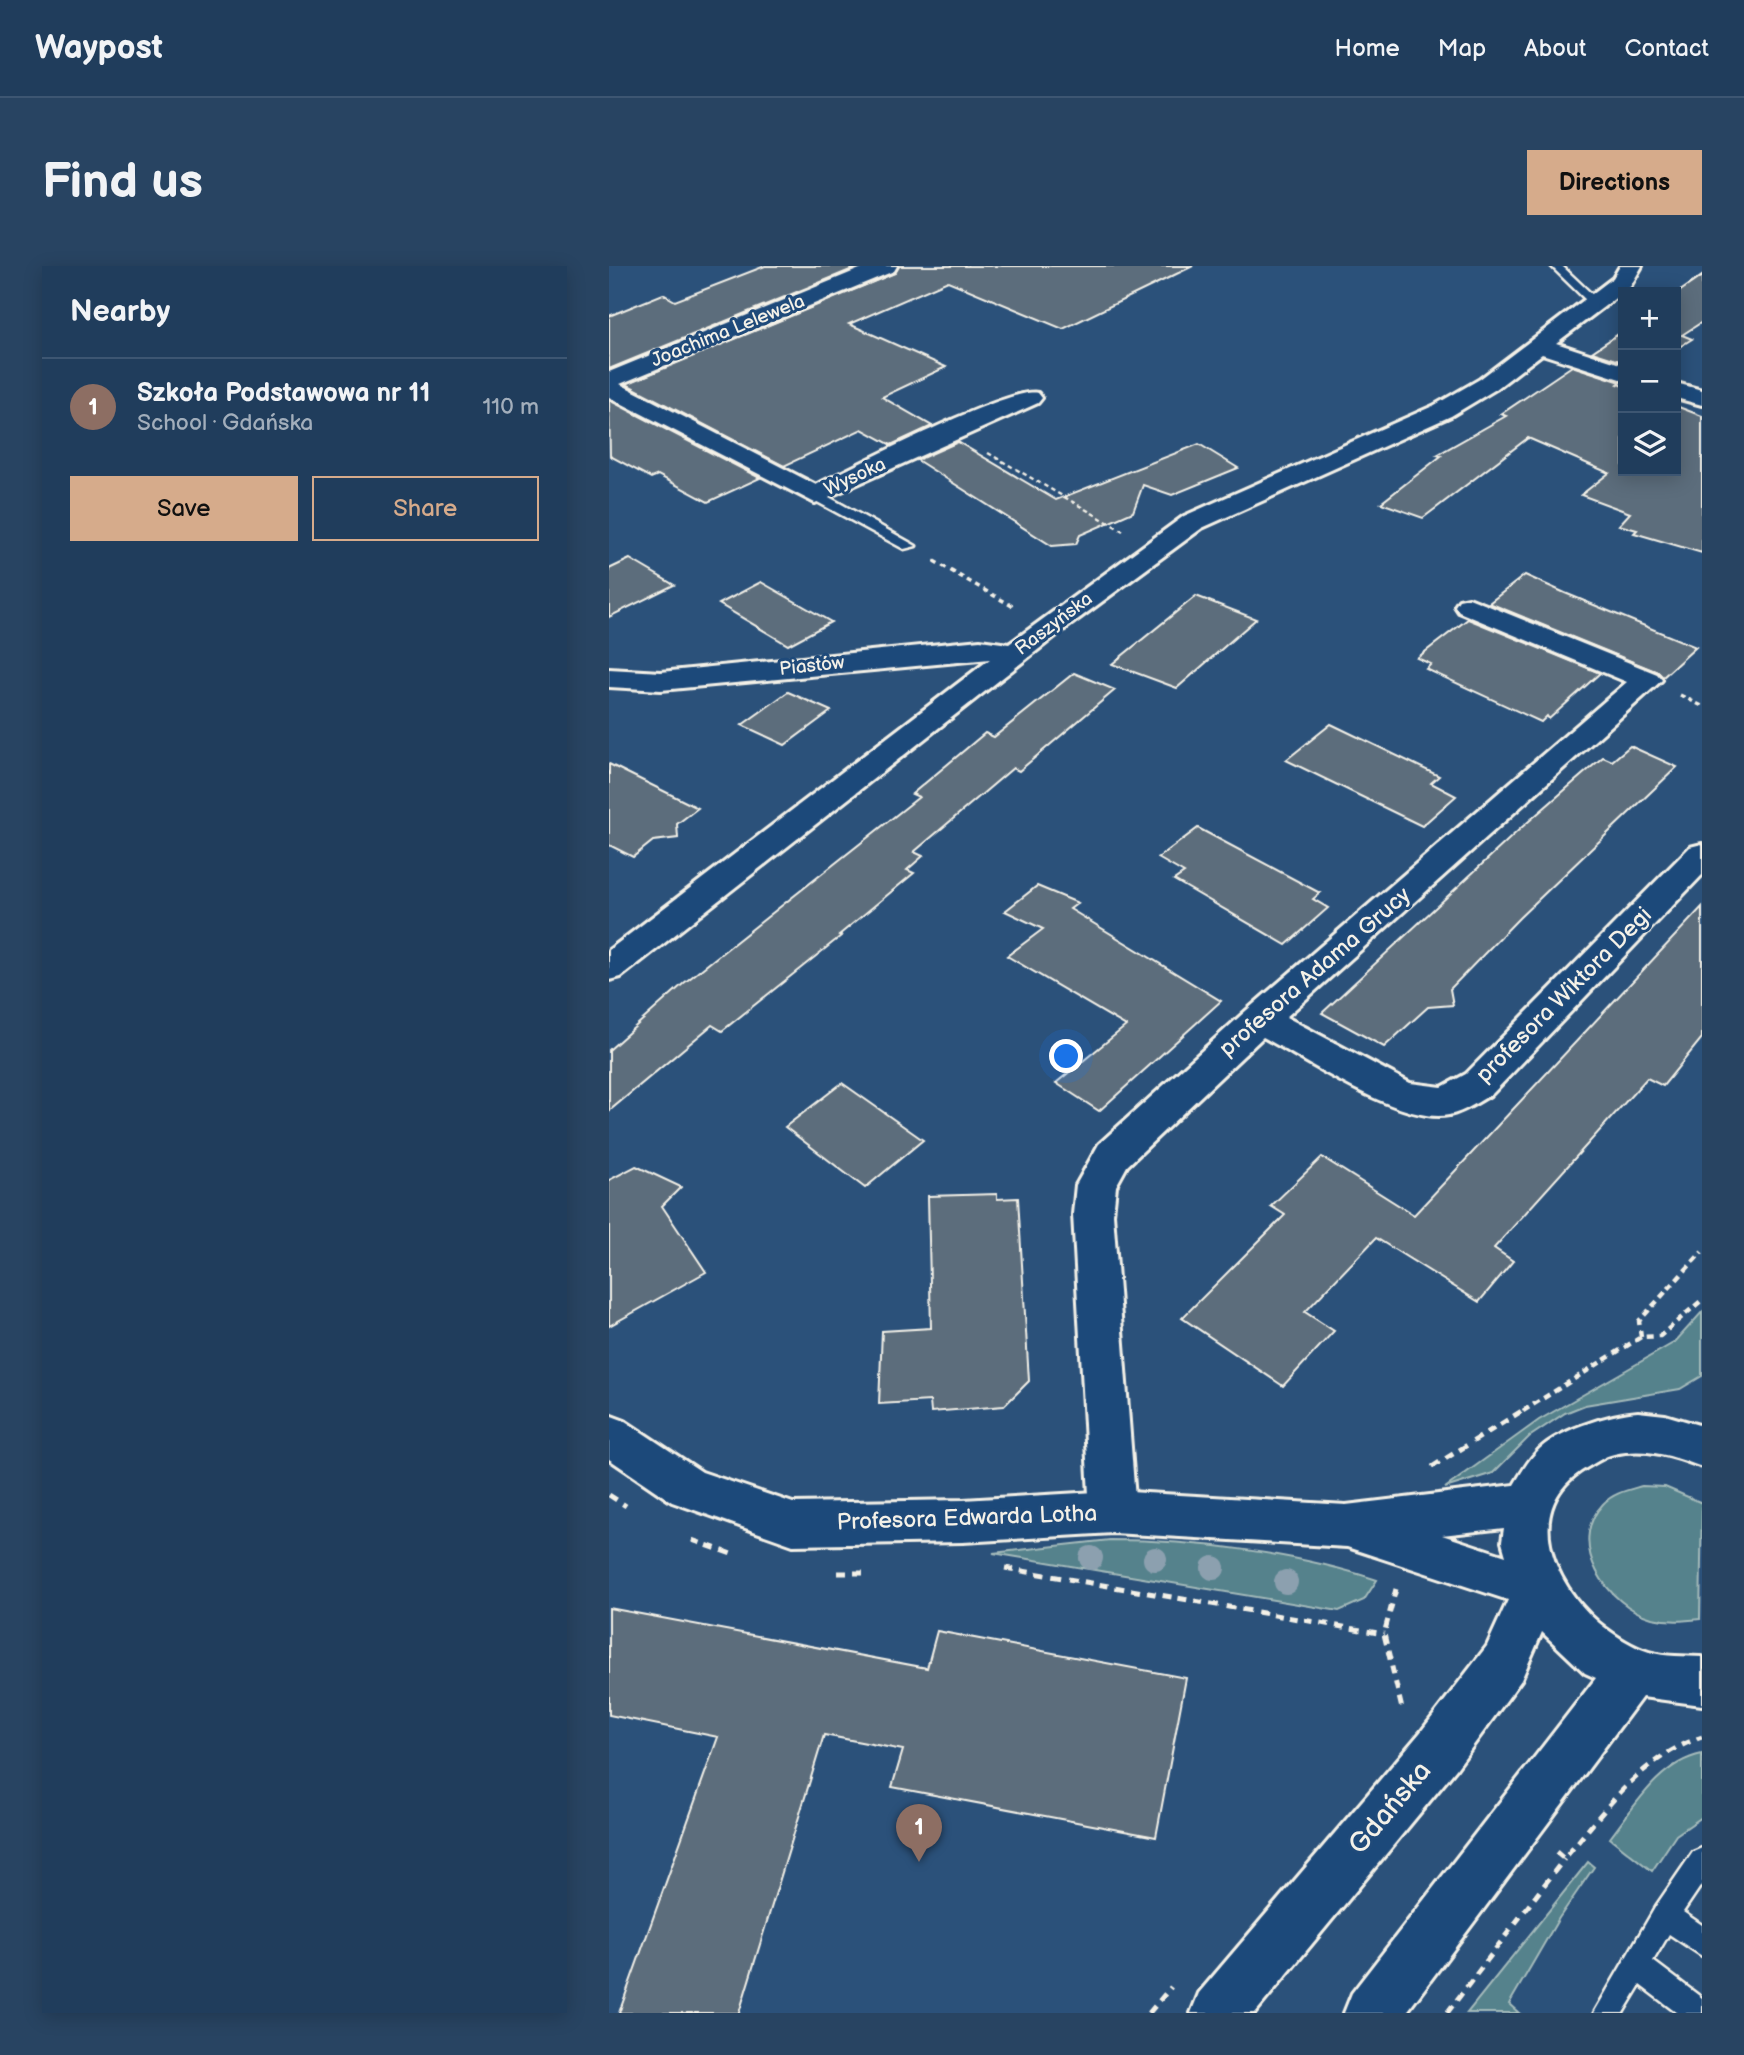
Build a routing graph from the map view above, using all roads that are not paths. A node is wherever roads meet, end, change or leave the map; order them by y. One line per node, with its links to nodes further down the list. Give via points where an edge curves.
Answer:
1 (886, 266): 7 (street, Joachima Lelewela)
2 (1556, 266): 4 (lane)
3 (1631, 266): 4 (street, Raszyńska, via 1622,282)
4 (1595, 303): 5 (street, Raszyńska)
5 (1539, 345): 6 (street); 15 (street, Raszyńska, via 1488,384 1442,411 1193,522)
6 (1618, 371)
7 (609, 380)
8 (609, 388): 12 (street, Wysoka)
9 (1681, 392): 11 (street)
10 (1031, 398): 12 (street, Wysoka)
11 (1702, 398)
12 (815, 495): 13 (lane)
13 (909, 547)
14 (1469, 606): 19 (street, profesora Adama Grucy, via 1647,680)
15 (1015, 654): 16 (street, Piastów, via 980,649 661,681); 18 (street, Raszyńska)
16 (609, 678)
17 (1702, 855): 19 (street, profesora Wiktora Degi, via 1479,1084 1446,1102 1403,1096)
18 (609, 968)
19 (1260, 1019): 23 (street, profesora Adama Grucy, via 1113,1155 1096,1185 1093,1214)
20 (609, 1435): 23 (street, Profesora Edwarda Lotha, via 688,1488 793,1524)
21 (1700, 1443): 22 (street, via 1654,1433 1612,1433 1574,1446 1545,1471)
22 (1528, 1504): 24 (street, Profesora Edwarda Lotha); 25 (street, via 1525,1545)
23 (1113, 1512): 24 (street, Profesora Edwarda Lotha)
24 (1346, 1526): 25 (street, Profesora Edwarda Lotha)
25 (1538, 1588): 26 (street, via 1575,1638 1601,1658); 34 (street, Gdańska, via 1504,1663 1438,1751)
26 (1631, 1672): 27 (street, via 1680,1683); 35 (street)
27 (1702, 1681)
28 (1700, 1867): 29 (lane)
29 (1665, 1915): 30 (lane); 31 (lane)
30 (1702, 1942)
31 (1636, 1965): 32 (lane); 33 (lane)
32 (1697, 2011)
33 (1610, 2012)
34 (1219, 2013)
35 (1371, 2013)

